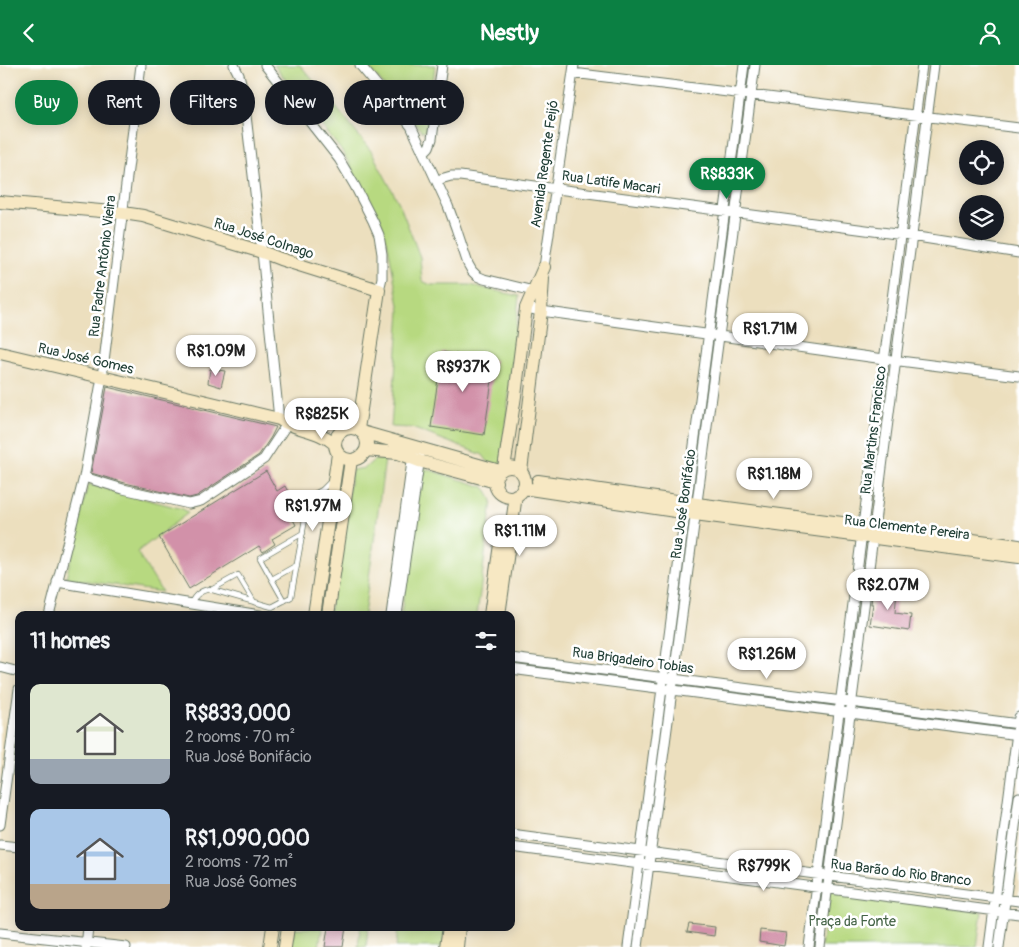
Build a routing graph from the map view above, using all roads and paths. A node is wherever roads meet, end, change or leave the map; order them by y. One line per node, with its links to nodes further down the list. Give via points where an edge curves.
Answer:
1 (141, 65): 21 (street, Rua Padre Antônio Vieira)
2 (234, 65): 25 (street, via 243,90)
3 (265, 65): 28 (street, via 338,159 373,221 382,254)
4 (360, 65): 16 (street, via 409,122)
5 (442, 65): 16 (street, via 432,139)
6 (744, 65): 11 (street, Rua José Bonifácio)
7 (754, 65): 12 (street, Rua José Bonifácio)
8 (922, 65): 13 (street, Rua Martins Francisco)
9 (934, 65): 14 (street, Rua Martins Francisco)
10 (573, 69): 11 (street); 18 (street, Avenida Regente Feijó)
11 (740, 93): 12 (street); 20 (street, Rua José Bonifácio)
12 (751, 94): 13 (street); 22 (street, Rua José Bonifácio)
13 (915, 115): 14 (street); 23 (street, Rua Martins Francisco)
14 (927, 116): 15 (street); 24 (street, Rua Martins Francisco)
15 (1019, 128)
16 (424, 152): 17 (street)
17 (437, 180): 18 (street, Rua Latife Macari, via 460,176); 29 (street, via 472,271 484,279)
18 (555, 189): 20 (street, Rua Latife Macari); 27 (street, Avenida Regente Feijó)
19 (0, 202): 21 (main road, Rua José Colnago)
20 (725, 211): 22 (street, Rua Latife Macari); 32 (street, Rua José Bonifácio)
21 (123, 213): 25 (main road, Rua José Colnago); 38 (street, Rua Padre Antônio Vieira)
22 (735, 213): 23 (street, Rua Latife Macari); 33 (street, Rua José Bonifácio)
23 (900, 234): 24 (street, Rua Latife Macari); 35 (street, Rua Martins Francisco)
24 (911, 235): 26 (street, Rua Latife Macari); 36 (street, Rua Martins Francisco)
25 (262, 252): 28 (main road, Rua José Colnago); 41 (street)
26 (1019, 253)
27 (544, 267): 29 (main road, Avenida Regente Feijó)
28 (379, 291): 42 (main road)
29 (538, 292): 30 (main road, Avenida Regente Feijó); 31 (main road, Avenida Regente Feijó)
30 (526, 308): 31 (street); 39 (main road, Avenida Regente Feijó)
31 (541, 311): 32 (street); 40 (main road, Avenida Regente Feijó)
32 (709, 334): 33 (street); 51 (street, Rua José Bonifácio)
33 (719, 336): 35 (street); 51 (street, Rua José Bonifácio)
34 (0, 353): 38 (main road, Rua José Gomes)
35 (884, 359): 36 (street); 52 (street, Rua Martins Francisco)
36 (896, 360): 37 (street); 52 (street, Rua Martins Francisco)
37 (1019, 376)
38 (102, 377): 41 (main road, Rua José Gomes); 48 (street, Rua Padre Antônio Vieira)
39 (515, 396): 40 (main road); 47 (main road, Avenida Regente Feijó)
40 (530, 398): 50 (main road, Avenida Regente Feijó)
41 (283, 422): 43 (main road, Rua José Gomes, via 327,438); 48 (street, via 264,459 201,501 189,504)
42 (360, 430): 43 (main road, via 353,427 342,429 336,437); 44 (main road, via 367,441); 45 (main road)
43 (336, 449): 46 (main road, via 342,457); 49 (main road)
44 (366, 450): 45 (main road); 46 (main road)
45 (417, 453): 47 (main road); 68 (street); 69 (street)
46 (351, 460): 67 (main road)
47 (500, 474): 50 (main road, Rua Clemente Pereira, via 511,467); 50 (main road, via 499,491)
48 (84, 477): 58 (street, Rua Padre Antônio Vieira)
49 (335, 478): 53 (lane, via 322,491 309,497); 66 (main road)
50 (518, 486): 51 (main road, Rua Clemente Pereira); 61 (main road, Avenida Regente Feijó, via 502,553)
51 (691, 508): 52 (main road, Rua Clemente Pereira); 80 (street, Rua José Bonifácio)
52 (868, 532): 54 (main road, Rua Clemente Pereira); 55 (main road, Rua Clemente Pereira); 72 (street, Rua Martins Francisco); 73 (street, Rua Martins Francisco)
53 (303, 533): 56 (lane); 57 (lane, via 260,558)
54 (1019, 546)
55 (1019, 557)
56 (297, 565): 57 (lane); 60 (lane, via 291,597)
57 (272, 579): 60 (lane)
58 (57, 582): 63 (street); 64 (street, Rua Padre Antônio Vieira)
59 (211, 590): 62 (lane); 62 (lane, via 238,575); 63 (lane, via 200,592)
60 (284, 601): 62 (lane, via 272,607)
61 (496, 601): 70 (main road, Avenida Regente Feijó); 71 (main road, Avenida Regente Feijó)
62 (254, 602)
63 (190, 604): 65 (street)
64 (50, 611)
65 (235, 611)
66 (315, 611)
67 (329, 611)
68 (392, 611)
69 (397, 611)
70 (492, 611)
71 (498, 611)
72 (847, 644): 73 (street); 82 (street, Rua Martins Francisco)
73 (859, 645): 83 (street, Rua Martins Francisco)
74 (515, 659): 76 (street, Rua Brigadeiro Tobias)
75 (0, 667): 78 (street)
76 (586, 668): 79 (street); 80 (street, Rua Brigadeiro Tobias)
77 (515, 669): 79 (street, Rua Brigadeiro Tobias)
78 (15, 671)
79 (585, 678): 81 (street, Rua Brigadeiro Tobias)
80 (668, 679): 81 (street, Rua José Bonifácio); 82 (street, Rua Brigadeiro Tobias)
81 (667, 689): 84 (street, Rua Brigadeiro Tobias); 96 (street, Rua José Bonifácio)
82 (840, 701): 83 (street, Rua Brigadeiro Tobias); 84 (street, Rua Martins Francisco)
83 (851, 702): 85 (street, Rua Martins Francisco); 86 (street, Rua Brigadeiro Tobias)
84 (839, 712): 85 (street, Rua Brigadeiro Tobias); 98 (street, Rua Martins Francisco)
85 (850, 713): 87 (street, Rua Brigadeiro Tobias); 99 (street, Rua Martins Francisco)
86 (1019, 722): 87 (street)
87 (1018, 735): 102 (street)
88 (15, 743): 89 (street)
89 (14, 756): 91 (street)
90 (1019, 797): 103 (street)
91 (0, 825)
92 (515, 835): 96 (street, Rua Barão do Rio Branco)
93 (0, 845): 94 (street)
94 (15, 847)
95 (515, 848): 97 (street, Rua Barão do Rio Branco)
96 (646, 851): 97 (street, Rua José Bonifácio); 98 (street, Rua Barão do Rio Branco)
97 (644, 864): 100 (street, Rua Barão do Rio Branco); 119 (street, Rua José Bonifácio); 120 (street, Rua José Bonifácio)
98 (818, 875): 99 (street, Rua Barão do Rio Branco); 100 (street, Rua Martins Francisco)
99 (829, 876): 101 (street, Rua Martins Francisco); 102 (street, Rua Barão do Rio Branco)
100 (816, 887): 101 (street, Rua Barão do Rio Branco); 121 (street, Rua Martins Francisco)
101 (828, 888): 105 (street, Rua Barão do Rio Branco); 122 (street, Rua Martins Francisco)
102 (995, 898): 103 (street, Rua Barão do Rio Branco); 105 (street)
103 (1006, 899): 104 (street, Rua Barão do Rio Branco); 106 (street)
104 (1019, 901)
105 (994, 910): 106 (street, Rua Barão do Rio Branco); 123 (street)
106 (1004, 912): 107 (street, Rua Barão do Rio Branco); 124 (street)
107 (1019, 914)
108 (88, 931): 114 (street)
109 (272, 931): 117 (main road)
110 (287, 931): 118 (main road)
111 (449, 931): 115 (main road)
112 (457, 931): 115 (main road)
113 (0, 933): 114 (street)
114 (86, 945): 116 (street)
115 (451, 946)
116 (126, 947)
117 (270, 947)
118 (285, 947)
119 (628, 947)
120 (638, 947)
121 (808, 947)
122 (820, 947)
123 (989, 947)
124 (999, 947)

